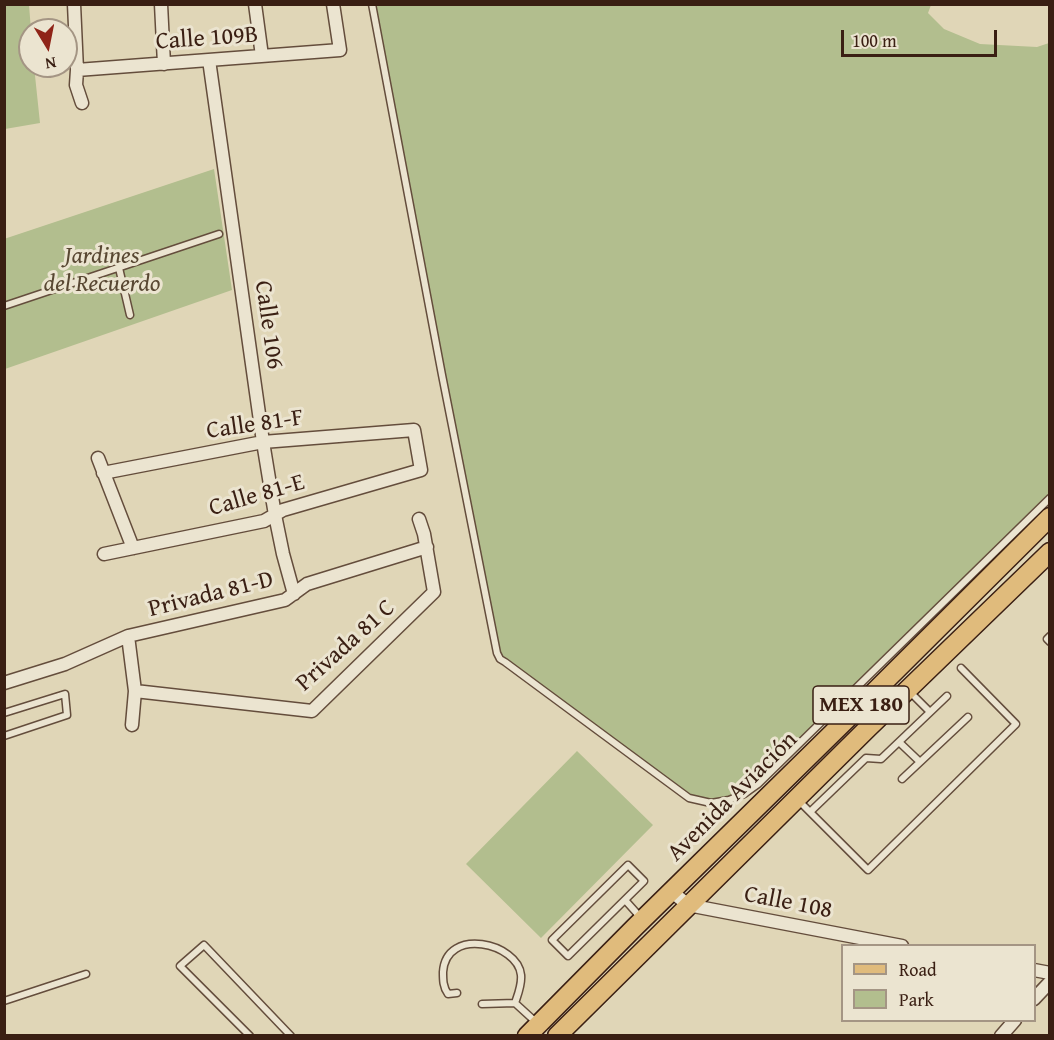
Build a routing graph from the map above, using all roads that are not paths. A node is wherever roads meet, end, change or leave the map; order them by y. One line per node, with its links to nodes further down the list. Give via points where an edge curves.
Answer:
1 (161, 4): 7 (street)
2 (255, 4): 5 (street)
3 (333, 4): 5 (street, Calle 109B, via 340,50)
4 (372, 4): 19 (lane, via 497,653 641,764 689,798 711,803 744,794)
5 (262, 56): 6 (street, Calle 109B)
6 (209, 60): 7 (street, Calle 109B); 15 (street, Calle 106)
7 (164, 64): 8 (street, Calle 109B)
8 (78, 70)
9 (76, 78): 10 (street)
10 (81, 103)
11 (219, 234): 12 (lane)
12 (119, 268): 13 (lane); 14 (lane)
13 (4, 306)
14 (130, 315)
15 (262, 442): 17 (street, Calle 81-F, via 414,430); 18 (street, Calle 81-F); 20 (street, Calle 106)
16 (98, 459): 18 (street)
17 (421, 470): 20 (street, Calle 81-E)
18 (103, 473): 24 (street)
19 (1050, 498)
20 (274, 515): 24 (street, Calle 81-E, via 264,521); 27 (street, Calle 106)
21 (1050, 517): 46 (main road, Avenida Aviación / MEX 180)
22 (419, 519): 23 (street)
23 (427, 547): 27 (street, Privada 81-D, via 307,584); 34 (street, Privada 81 C, via 434,592 312,711)
24 (133, 548): 26 (street, Calle 81-E)
25 (1050, 552): 33 (main road, Avenida Aviación / MEX 180)
26 (104, 554)
27 (294, 594): 28 (street, Privada 81-D, via 285,600)
28 (128, 636): 32 (street, Privada 81-D, via 65,664); 34 (street)
29 (1050, 636): 30 (lane)
30 (1050, 642)
31 (961, 668): 45 (lane, via 1016,724 868,870)
32 (4, 683)
33 (908, 689): 36 (lane); 44 (main road, Avenida Aviación / MEX 180)
34 (135, 691): 39 (street)
35 (946, 696): 36 (lane)
36 (930, 712): 41 (lane)
37 (4, 713): 40 (lane, via 65,694 67,716)
38 (968, 717): 42 (lane)
39 (132, 725)
40 (4, 736)
41 (899, 742): 42 (lane); 45 (lane, via 881,759 867,758)
42 (920, 762): 43 (lane)
43 (902, 778)
44 (797, 798): 45 (lane); 48 (main road, Avenida Aviación / MEX 180)
45 (810, 812)
46 (671, 891): 48 (street, Calle 108); 49 (main road, Avenida Aviación / MEX 180)
47 (625, 900): 47 (lane, via 645,881 628,865 552,940 568,956); 49 (lane)
48 (688, 905): 50 (street, Calle 108); 62 (main road, Avenida Aviación / MEX 180)
49 (642, 919): 59 (main road, Avenida Aviación / MEX 180)
50 (897, 944)
51 (86, 974): 55 (lane)
52 (1050, 982): 54 (street)
53 (457, 993): 56 (lane, via 445,991 445,959 453,949 477,944 504,952 517,963 521,973)
54 (1036, 998)
55 (4, 1001)
56 (515, 1003): 57 (lane); 59 (lane)
57 (482, 1004)
58 (1013, 1022): 63 (street)
59 (538, 1032)
60 (250, 1035): 61 (lane, via 180,966 204,945)
61 (291, 1035)
62 (557, 1035)
63 (1001, 1035)

